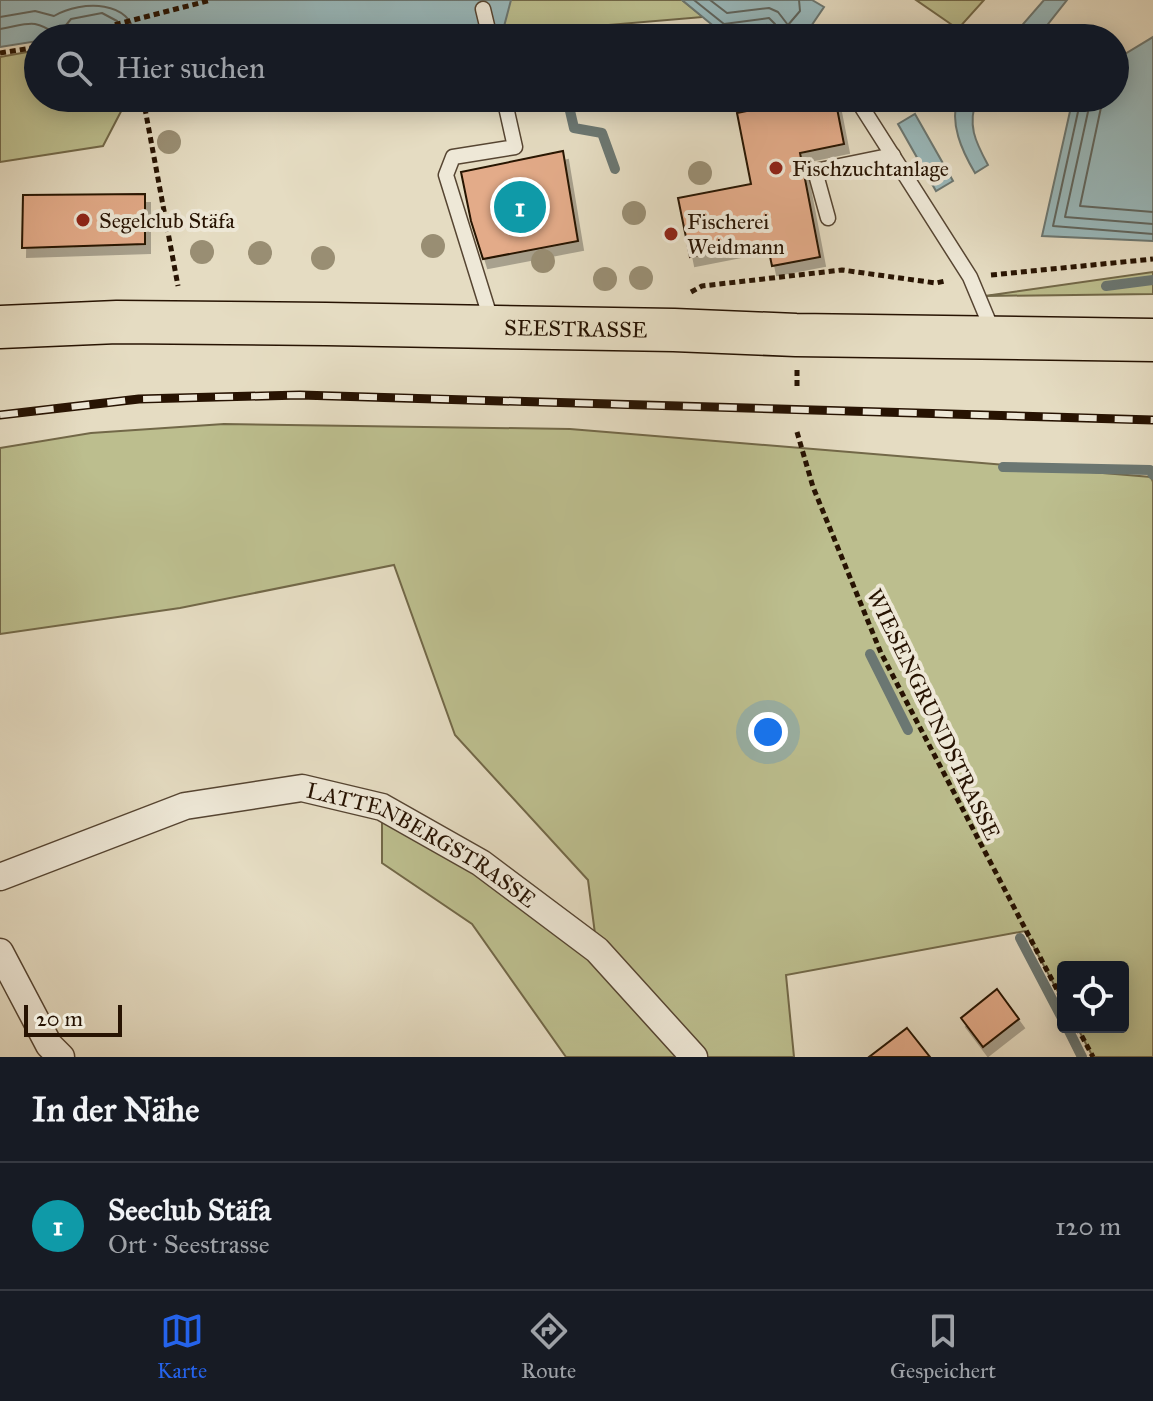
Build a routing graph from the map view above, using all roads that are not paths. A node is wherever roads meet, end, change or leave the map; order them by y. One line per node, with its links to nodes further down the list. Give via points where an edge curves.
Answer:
1 (483, 9): 2 (lane)
2 (487, 24)
3 (507, 112): 8 (lane, via 515,147 453,157 446,175)
4 (865, 112): 5 (lane)
5 (893, 155): 6 (lane, via 815,171); 9 (lane, via 970,277)
6 (828, 218)
7 (0, 327): 8 (main road, SEESTRASSE, via 132,322)
8 (494, 328): 9 (main road, SEESTRASSE)
9 (996, 338): 10 (main road, SEESTRASSE)
10 (1153, 340)
11 (0, 877): 14 (street, LATTENBERGSTRASSE, via 185,806 302,788 382,807 481,863 597,950)
12 (0, 952): 13 (street, via 49,1045)
13 (61, 1057)
14 (694, 1057)

